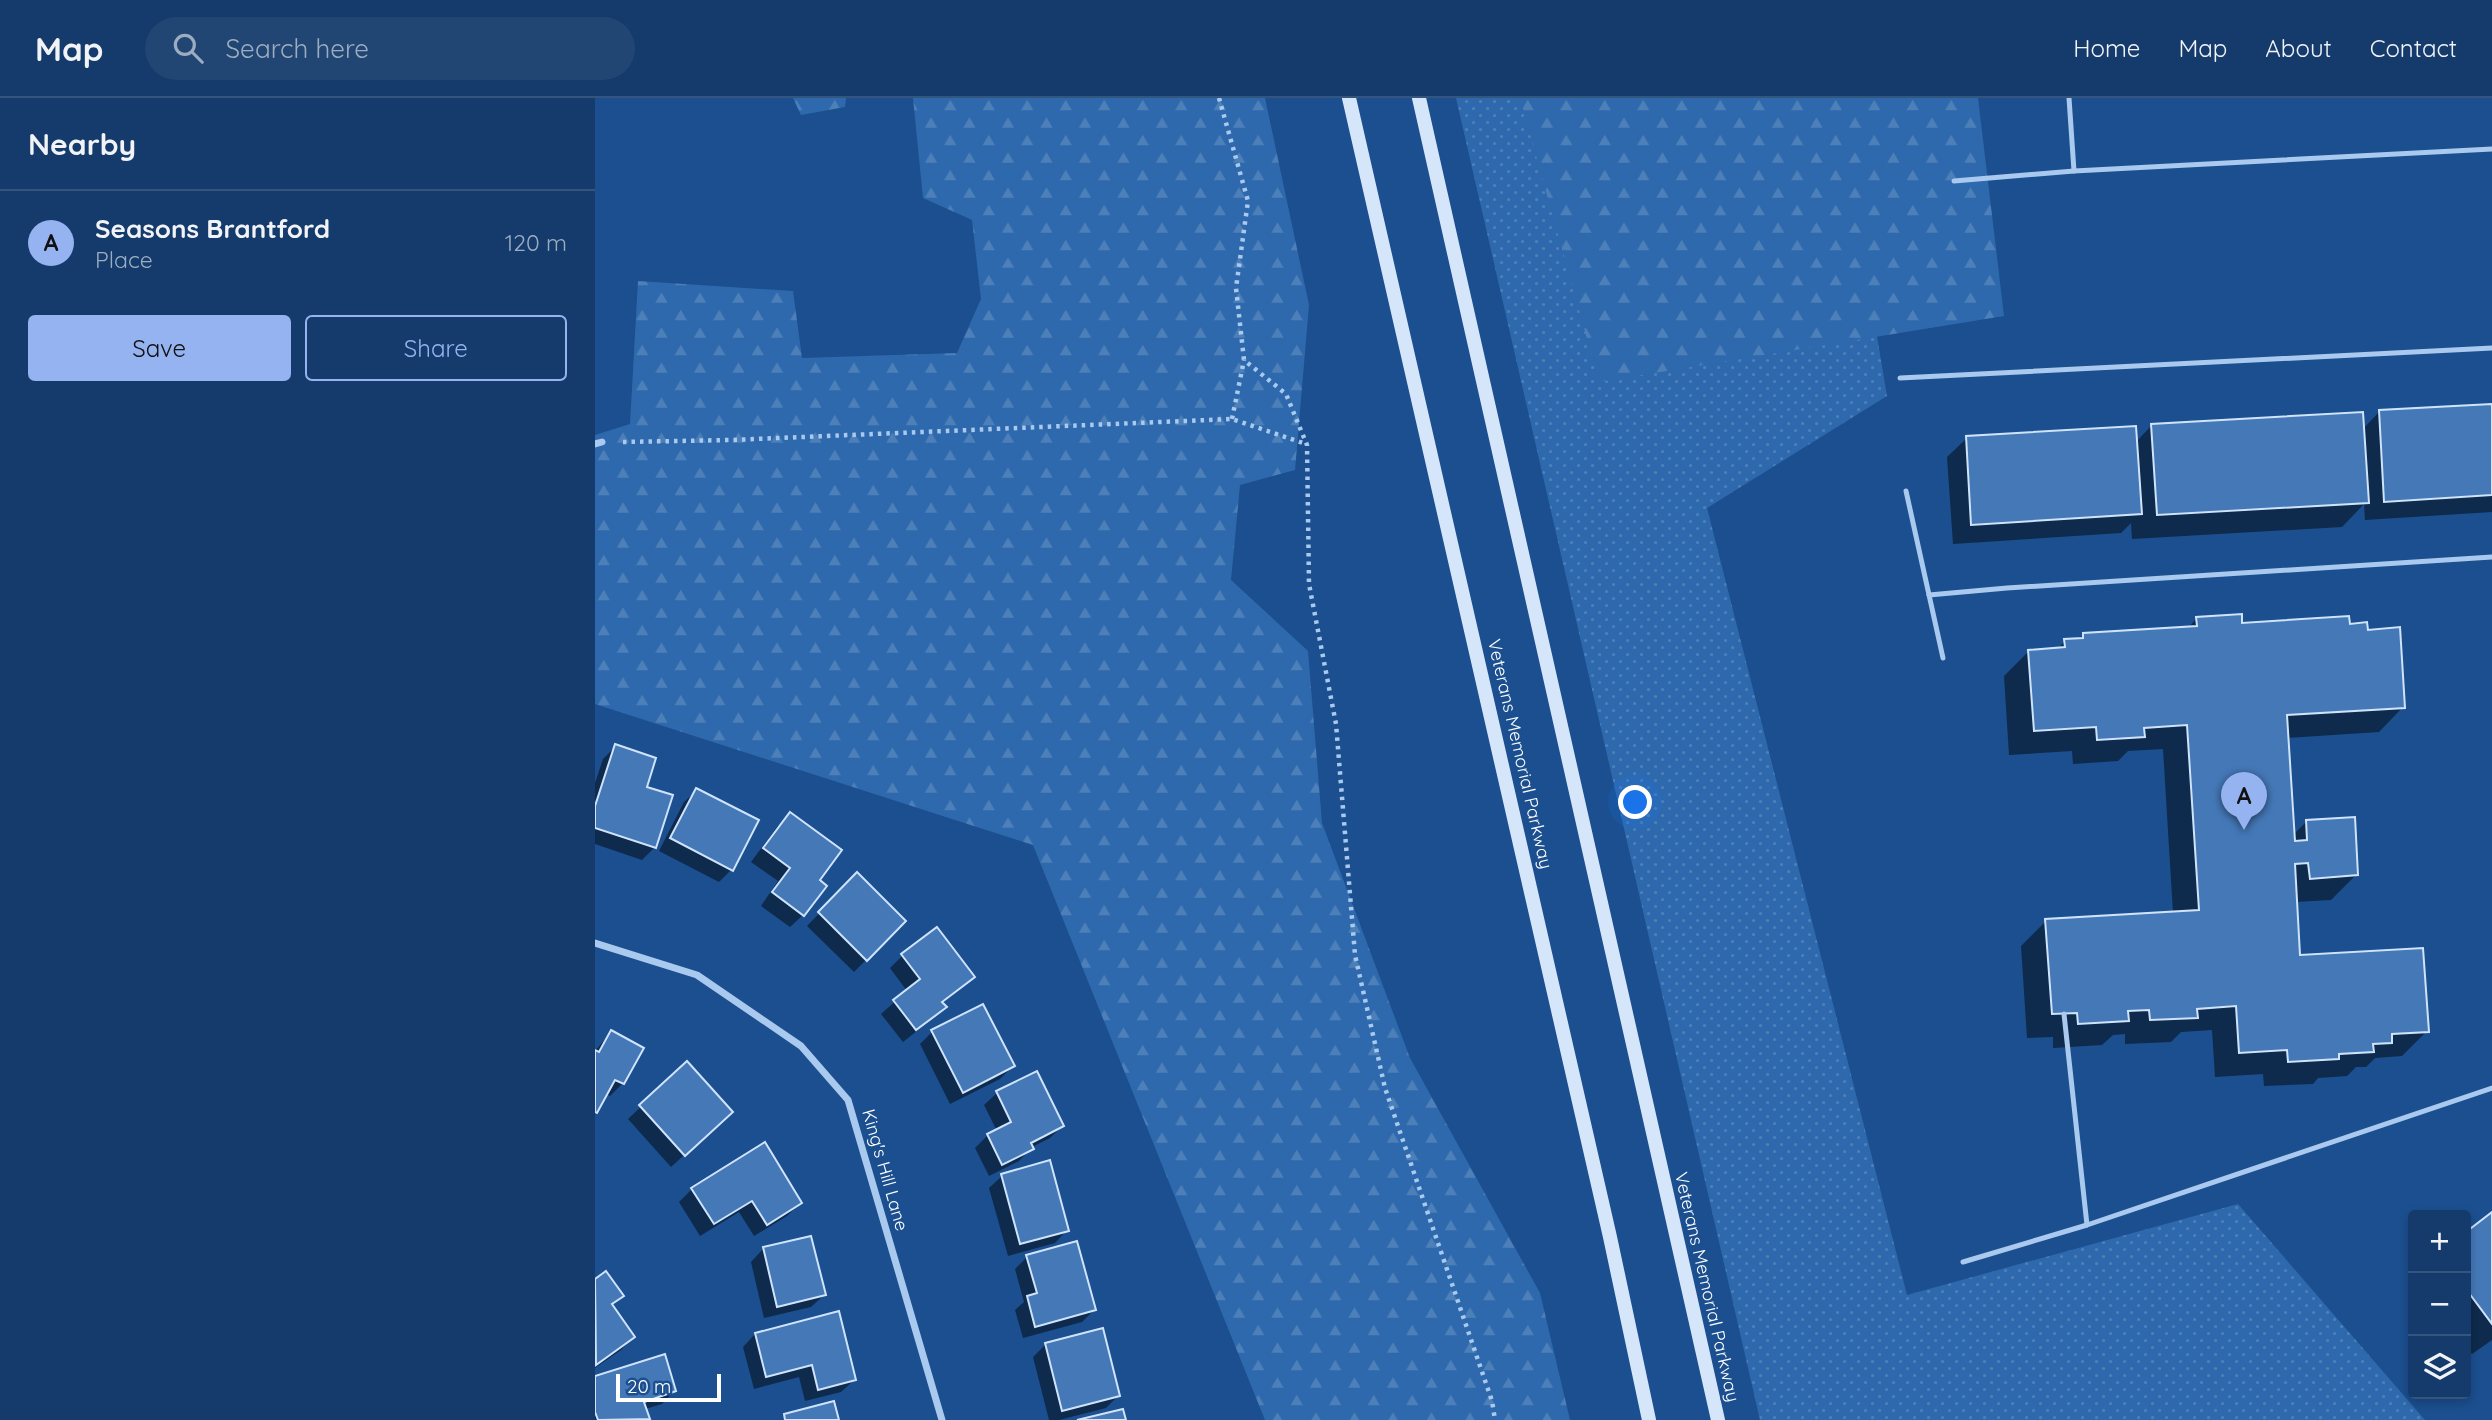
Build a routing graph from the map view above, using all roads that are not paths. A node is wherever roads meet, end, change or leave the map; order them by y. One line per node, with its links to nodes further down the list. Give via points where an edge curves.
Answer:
1 (1349, 98): 19 (main road, Veterans Memorial Parkway)
2 (1419, 98): 20 (main road, Veterans Memorial Parkway)
3 (2069, 98): 5 (lane)
4 (2492, 149): 5 (lane)
5 (2074, 171): 6 (lane)
6 (1954, 181)
7 (2492, 348): 8 (lane)
8 (1901, 378)
9 (1906, 491): 11 (lane)
10 (2492, 557): 11 (lane)
11 (1929, 595): 12 (lane)
12 (1943, 658)
13 (595, 943): 18 (street, King's Hill Lane, via 697,975 800,1046 848,1100)
14 (2064, 1014): 16 (lane)
15 (2492, 1088): 16 (lane)
16 (2087, 1224): 17 (lane)
17 (1963, 1262)
18 (942, 1420)
19 (1649, 1420)
20 (1718, 1420)

